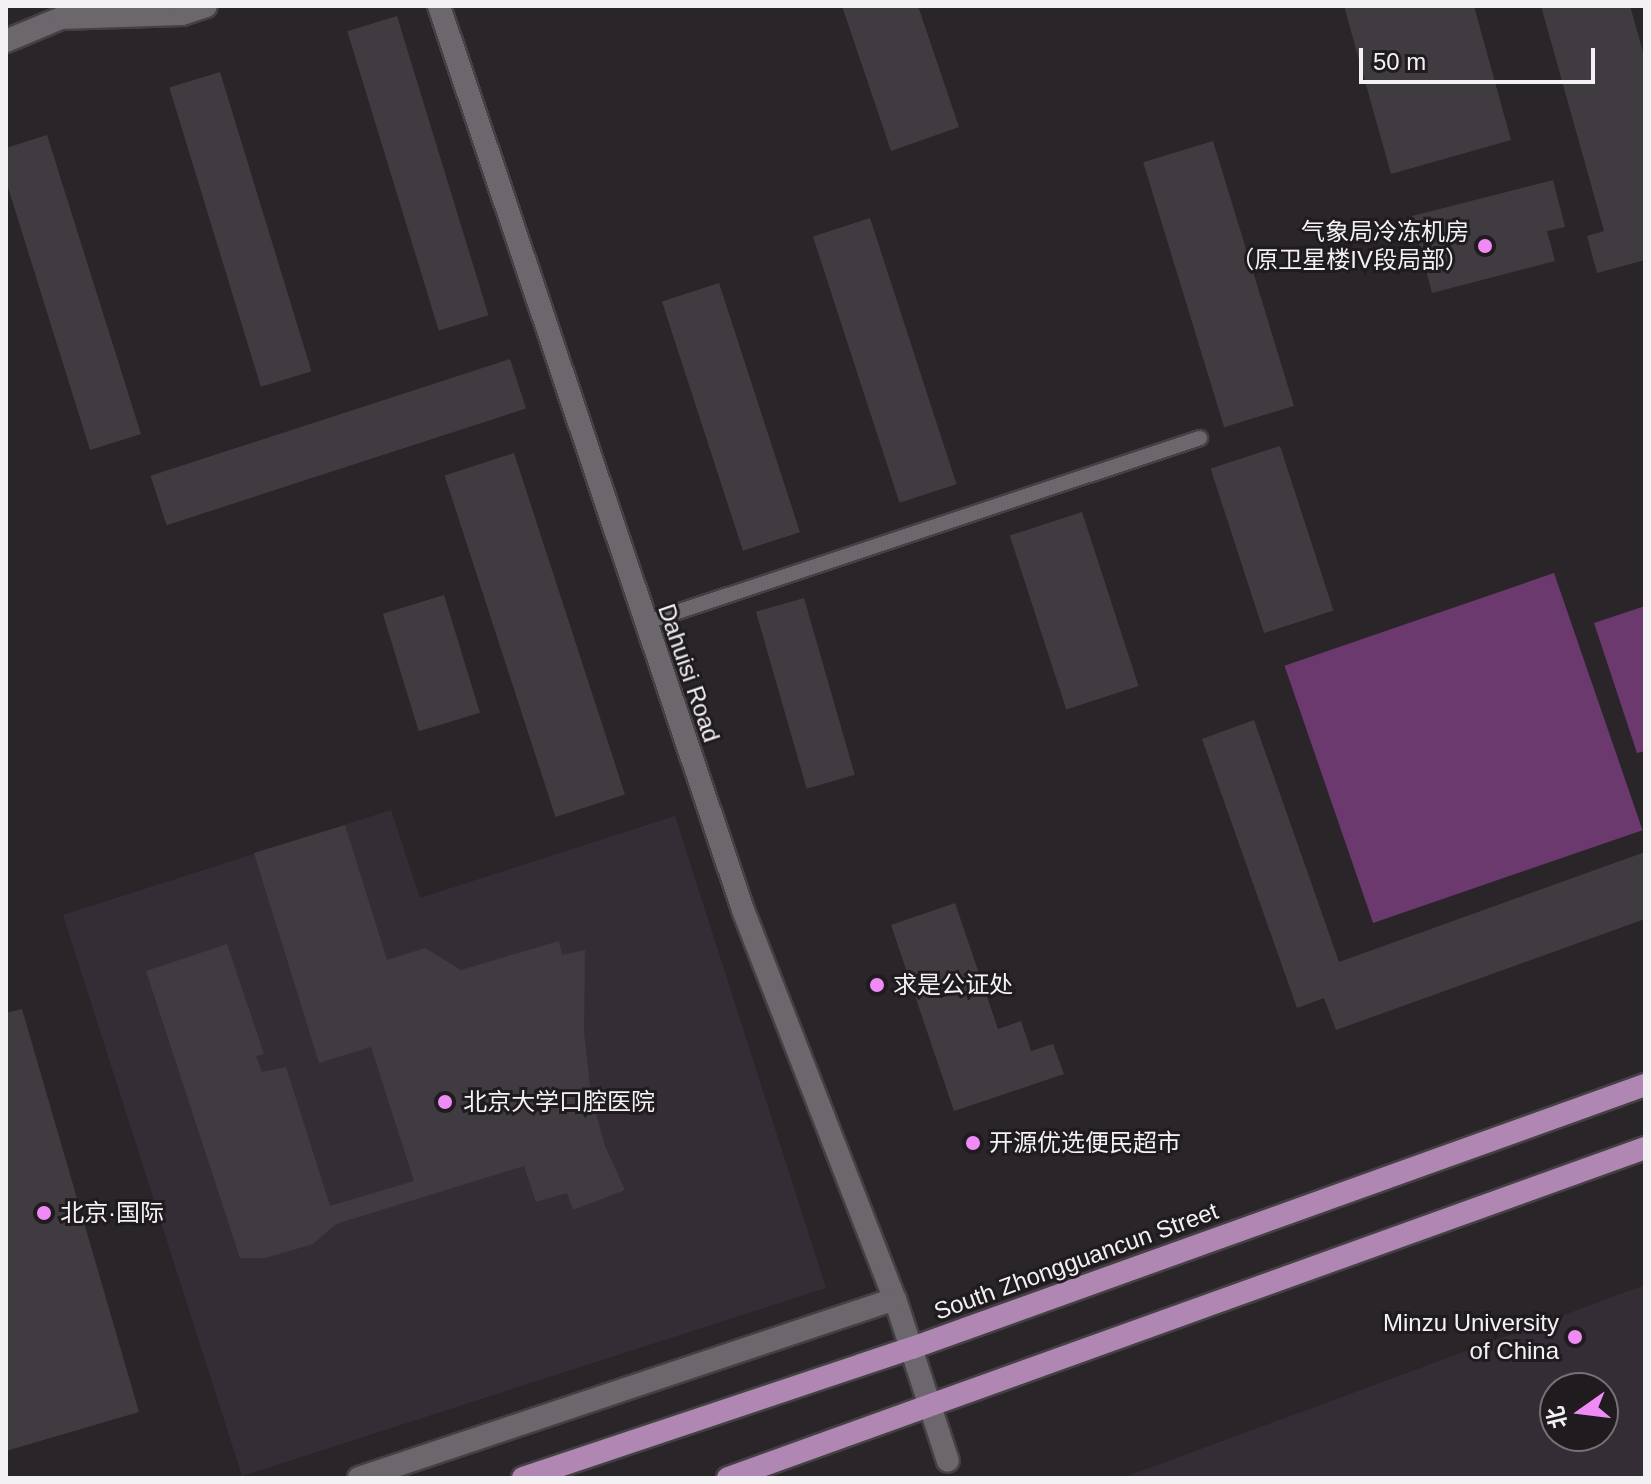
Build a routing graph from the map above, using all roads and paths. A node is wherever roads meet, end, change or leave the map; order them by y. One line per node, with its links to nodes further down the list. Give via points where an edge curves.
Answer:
1 (206, 6): 3 (street, via 182,14 61,18)
2 (439, 6): 5 (street, Dahuisi Road)
3 (6, 41)
4 (1200, 438): 5 (lane)
5 (644, 623): 8 (street, Dahuisi Road, via 743,910)
6 (1645, 1085): 9 (main road, South Zhongguancun Street)
7 (1645, 1148): 10 (main road)
8 (895, 1299): 9 (street, Dahuisi Road); 12 (street, South Zhongguancun Street)
9 (912, 1348): 10 (street, Dahuisi Road); 13 (main road, South Zhongguancun Street)
10 (929, 1405): 11 (street, Dahuisi Road); 14 (main road)
11 (948, 1461)
12 (359, 1478)
13 (523, 1478)
14 (728, 1478)

